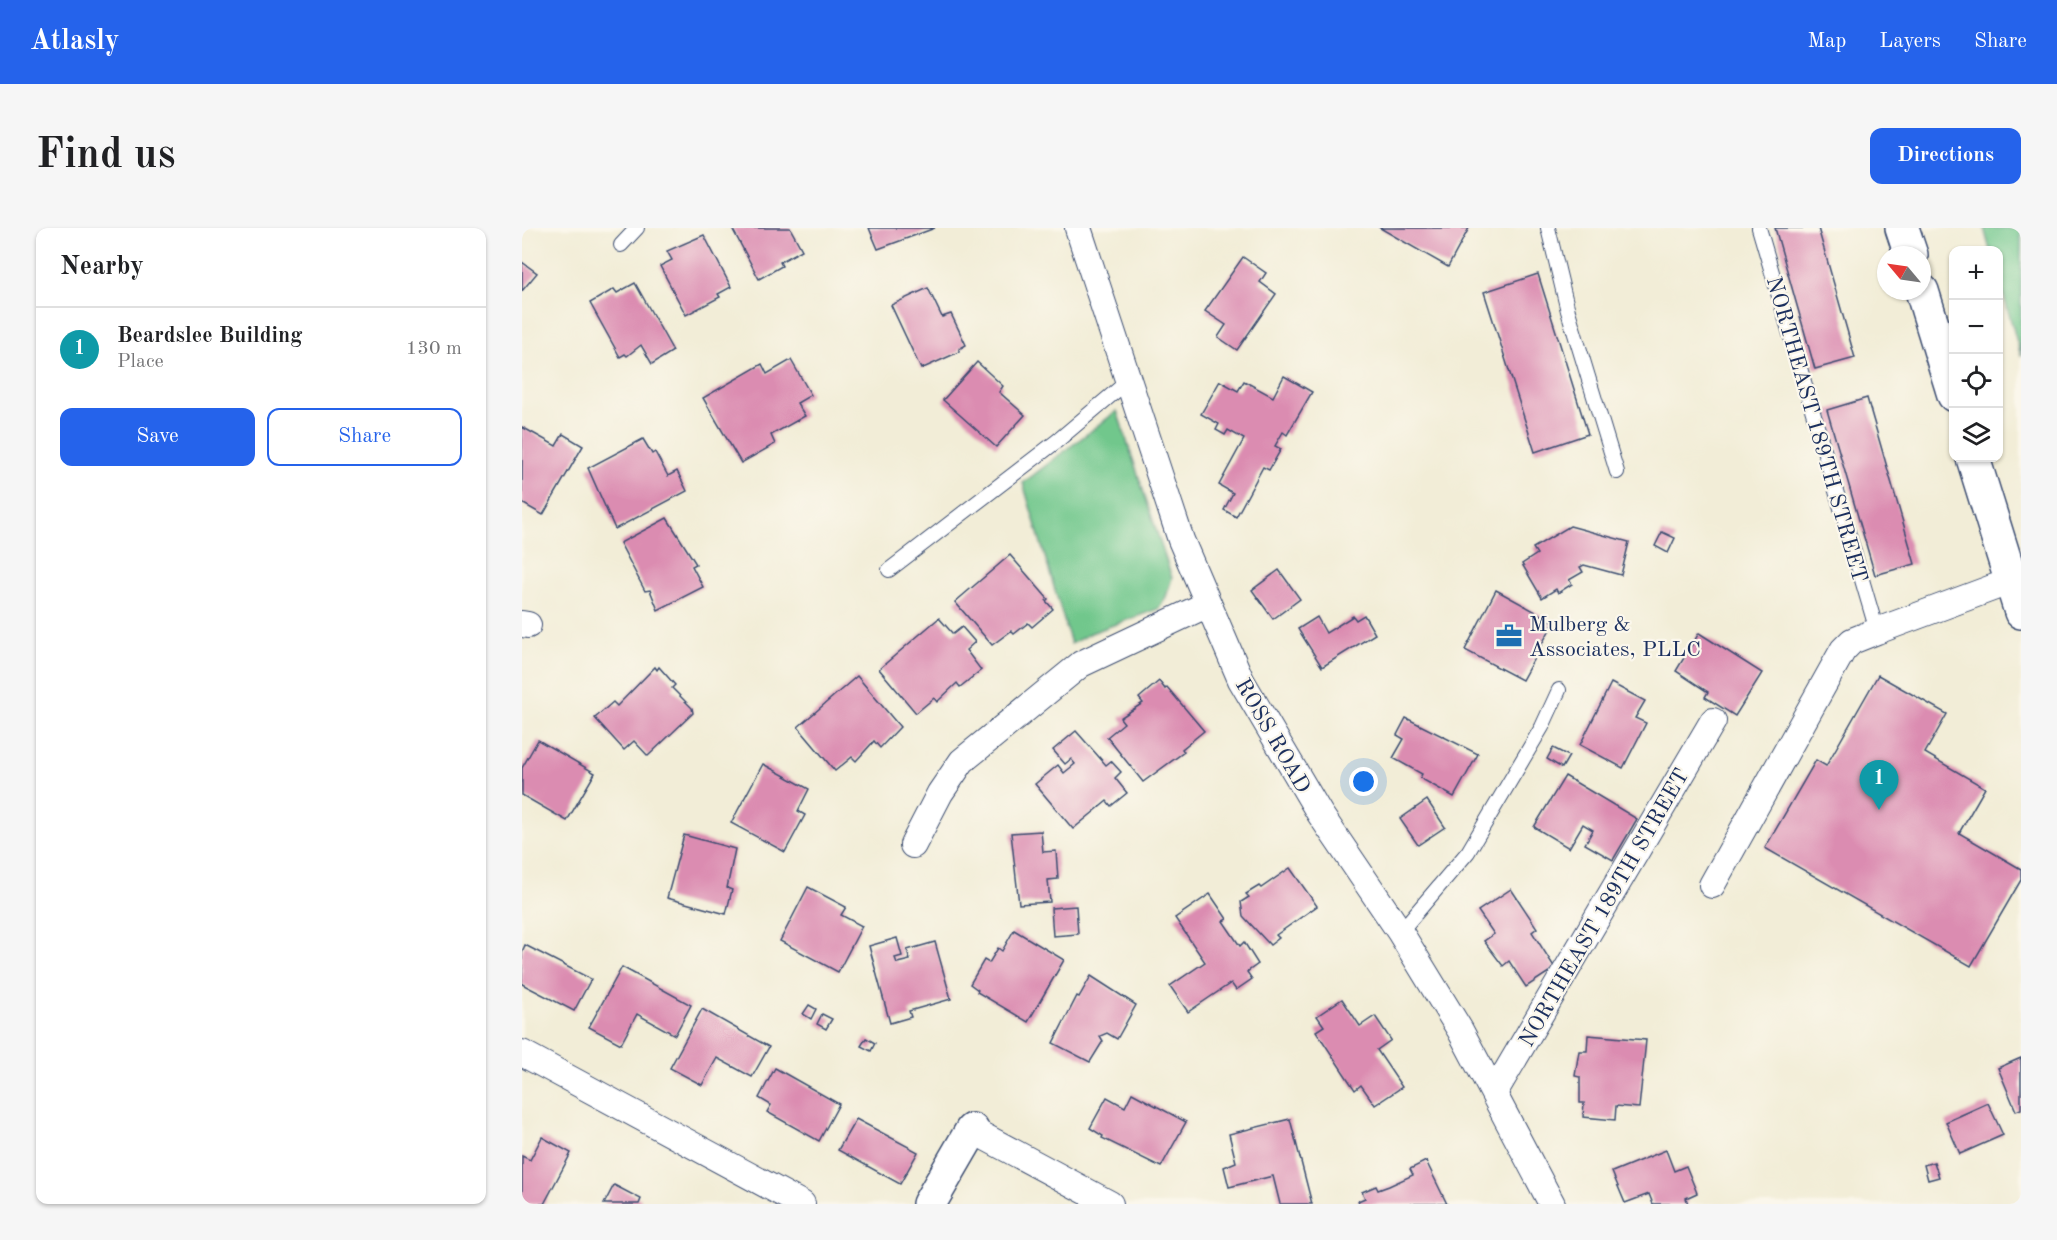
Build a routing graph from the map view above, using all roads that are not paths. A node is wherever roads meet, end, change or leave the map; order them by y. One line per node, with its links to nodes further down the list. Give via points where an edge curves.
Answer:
1 (638, 228): 6 (lane)
2 (1078, 228): 9 (street, ROSS ROAD)
3 (1548, 228): 12 (lane, via 1568,311)
4 (1759, 228): 17 (lane, NORTHEAST 189TH STREET)
5 (1902, 228): 7 (main road)
6 (621, 245)
7 (1908, 246)
8 (1925, 300): 10 (main road)
9 (1128, 381): 13 (lane, via 1057,441); 15 (street, ROSS ROAD)
10 (1949, 382)
11 (1974, 462): 14 (main road)
12 (1617, 472)
13 (889, 570)
14 (2016, 579): 16 (main road); 17 (street)
15 (1208, 604): 20 (street, via 1081,664 962,761); 22 (street, ROSS ROAD, via 1240,680 1320,814)
16 (2021, 612)
17 (1877, 631): 21 (street, via 1852,641 1843,650)
18 (1559, 690): 22 (lane, via 1542,727 1468,852)
19 (1713, 721): 24 (street, NORTHEAST 189TH STREET)
20 (913, 844)
21 (1712, 885)
22 (1400, 932): 24 (street, ROSS ROAD)
23 (522, 1053): 26 (street)
24 (1494, 1093): 29 (street, ROSS ROAD)
25 (972, 1130): 27 (main road); 28 (street)
26 (802, 1204)
27 (929, 1204)
28 (1110, 1204)
29 (1552, 1204)

